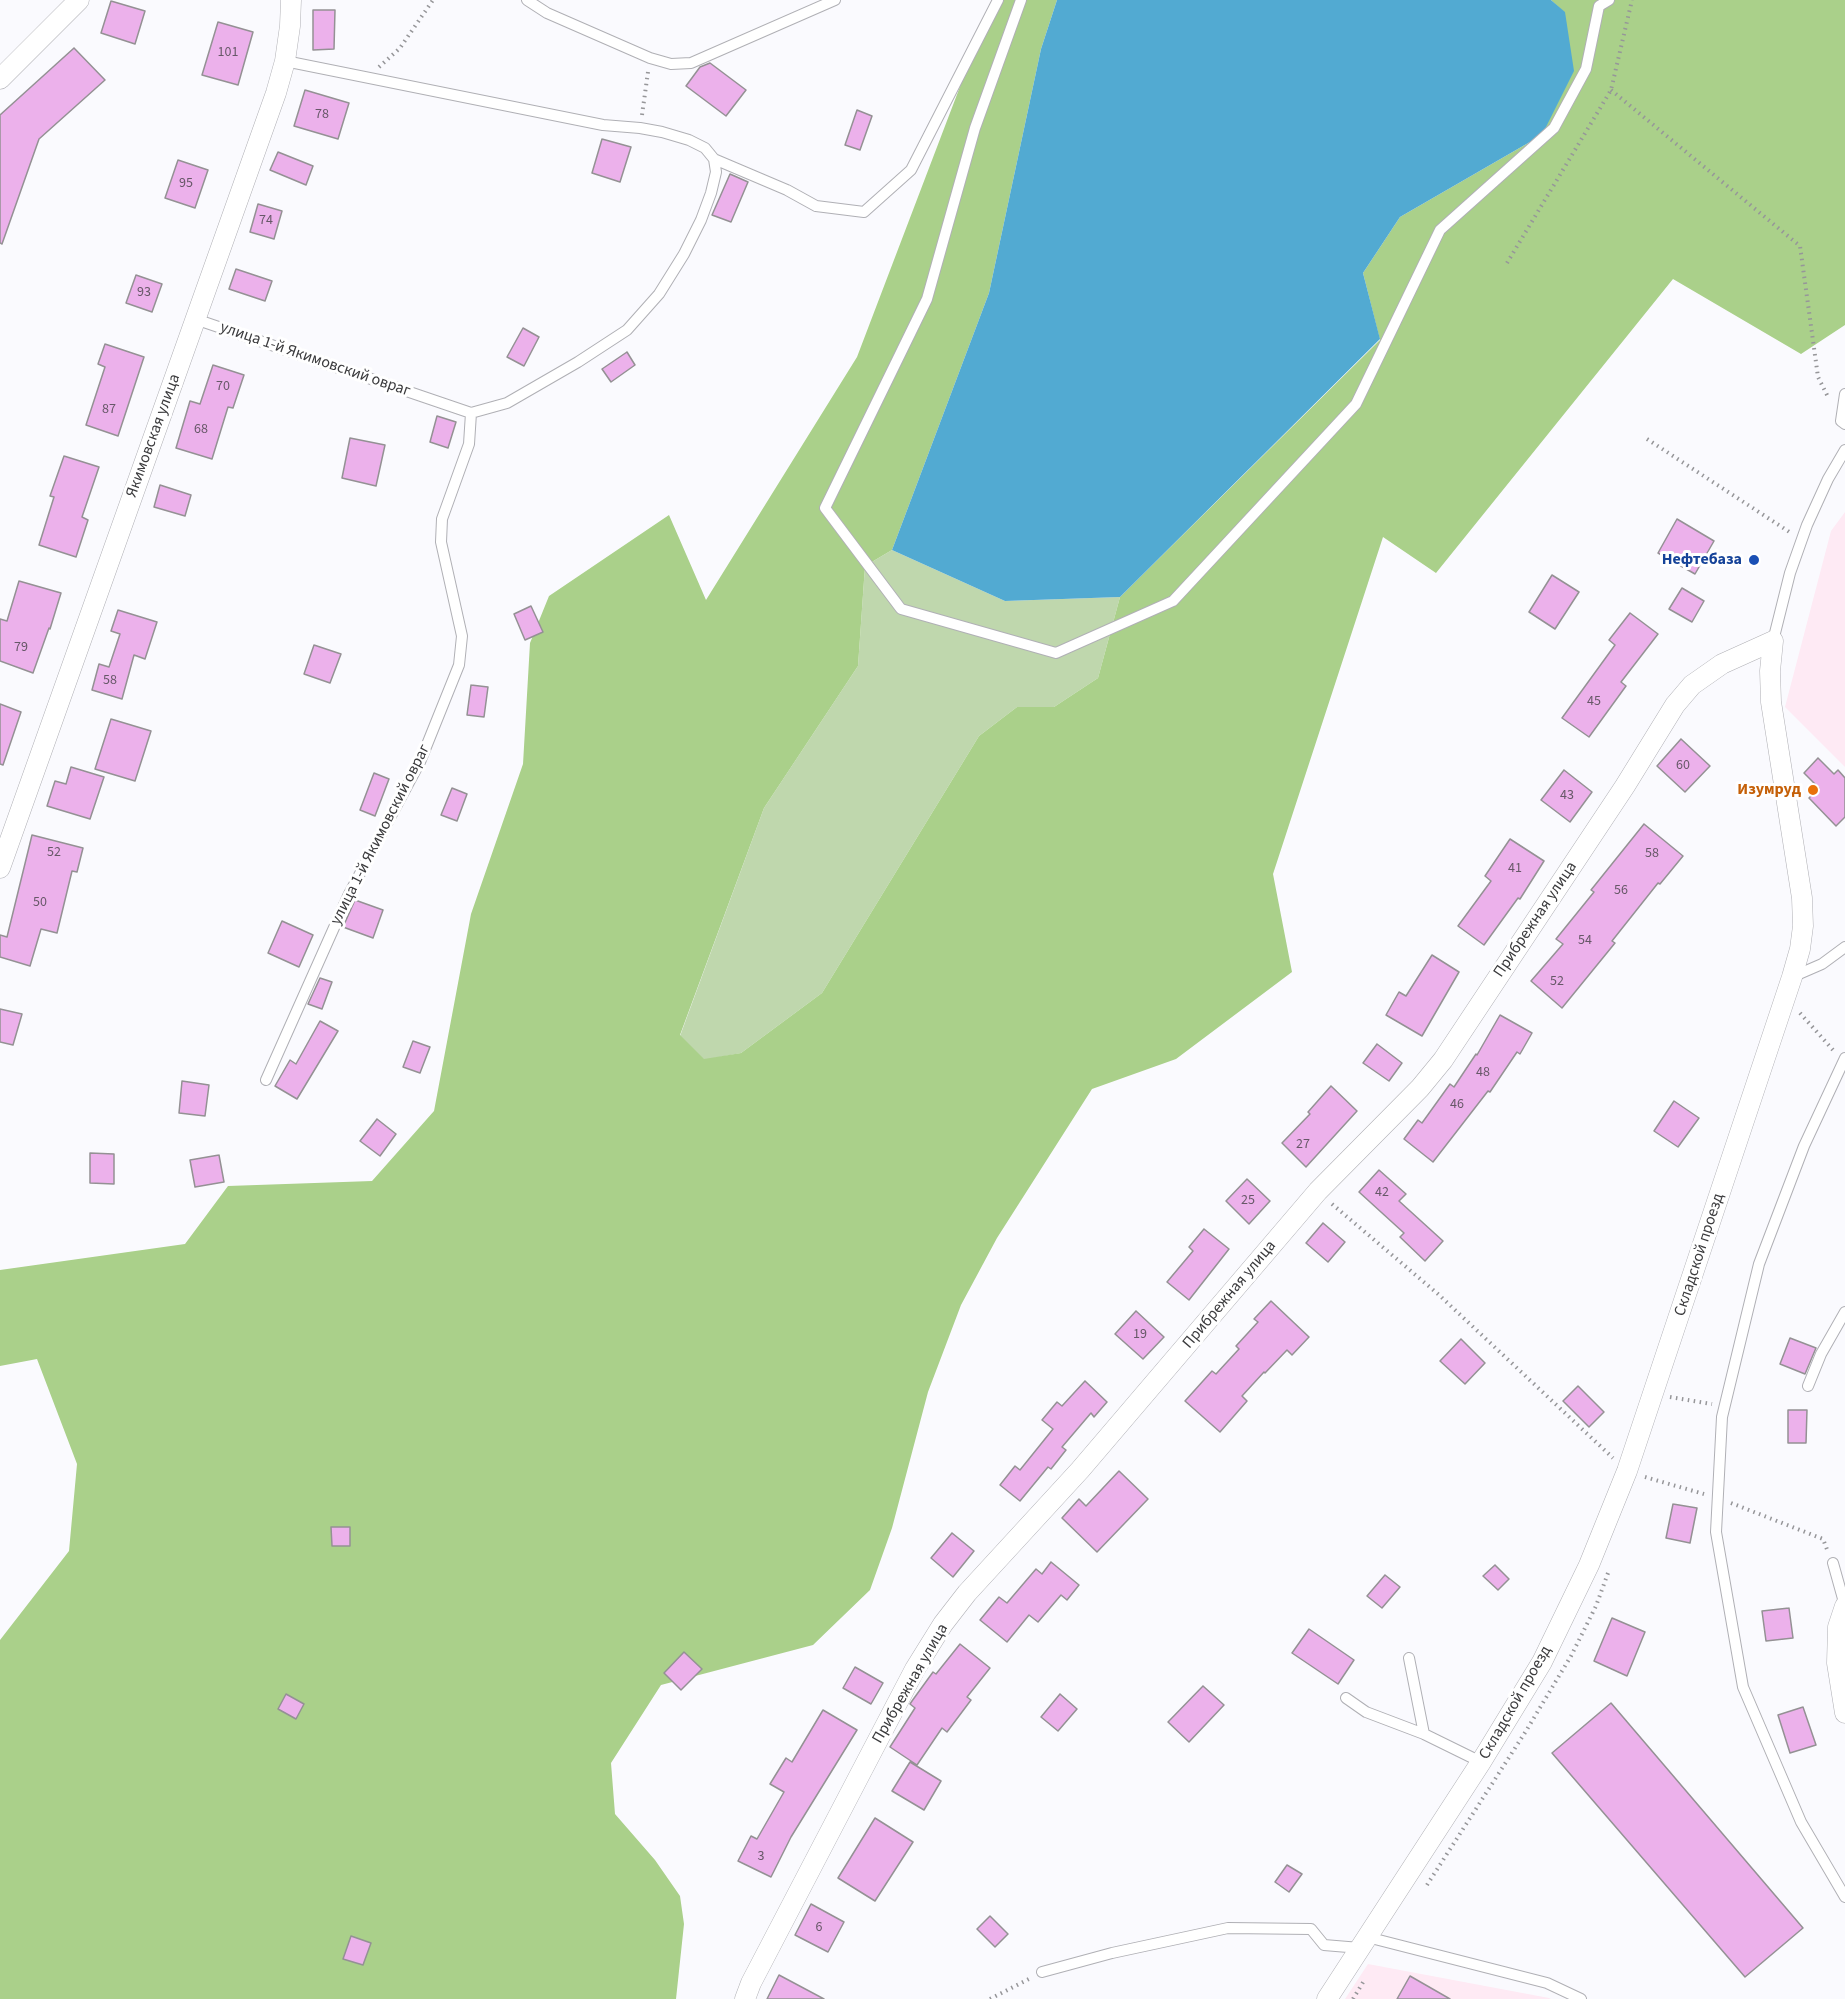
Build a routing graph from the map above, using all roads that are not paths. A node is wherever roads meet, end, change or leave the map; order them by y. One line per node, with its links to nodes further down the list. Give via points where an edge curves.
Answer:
1 (79, 0): 9 (street)
2 (291, 0): 8 (street, Якимовская улица)
3 (527, 0): 4 (lane, via 547,13 671,64 691,63)
4 (835, 0)
5 (998, 0): 10 (lane, via 911,170 864,213 816,206)
6 (1022, 0): 7 (lane, via 975,128 927,300 825,508 901,609 1056,653 1173,601 1356,404 1440,230 1554,128 1586,69 1599,6)
7 (1609, 0)
8 (285, 61): 10 (lane, via 603,125 640,128 689,140 705,148); 11 (street, Якимовская улица)
9 (0, 79)
10 (714, 159): 13 (lane, via 716,172 711,193 684,254 659,294 627,330 507,403)
11 (195, 318): 13 (lane, улица 1-й Якимовский овраг); 17 (street, Якимовская улица)
12 (1845, 394): 14 (lane)
13 (471, 413): 21 (lane, улица 1-й Якимовский овраг, via 469,444 442,519 441,542 462,636 459,665 420,762 349,894)
14 (1843, 423)
15 (1845, 450): 16 (lane, Складской проезд, via 1802,539)
16 (1773, 640): 19 (street, Складской проезд, via 1772,702 1802,907 1800,949); 34 (street, Прибрежная улица, via 1722,664 1692,685 1675,705 1443,1060 1318,1191 943,1624 915,1669)
17 (0, 868)
18 (1845, 947): 19 (lane, via 1822,964)
19 (1792, 977): 30 (street, Складской проезд, via 1627,1472 1589,1565 1542,1662)
20 (1844, 1061): 31 (lane, via 1804,1146 1759,1264 1722,1417 1716,1532 1743,1687 1801,1821)
21 (266, 1080)
22 (1845, 1312): 23 (lane)
23 (1808, 1386)
24 (1833, 1563): 25 (lane)
25 (1845, 1606): 28 (street, via 1838,1627 1837,1664)
26 (1409, 1658): 29 (lane)
27 (1346, 1698): 29 (lane, via 1366,1712)
28 (1845, 1713)
29 (1424, 1734): 30 (lane)
30 (1481, 1762): 32 (street, Складской проезд)
31 (1845, 1897)
32 (1363, 1942): 33 (lane, via 1324,1945 1311,1929 1227,1928); 35 (street, Складской проезд); 36 (lane, via 1547,1983)
33 (1042, 1972)
34 (745, 1999)
35 (1327, 1999)
36 (1581, 1999)

